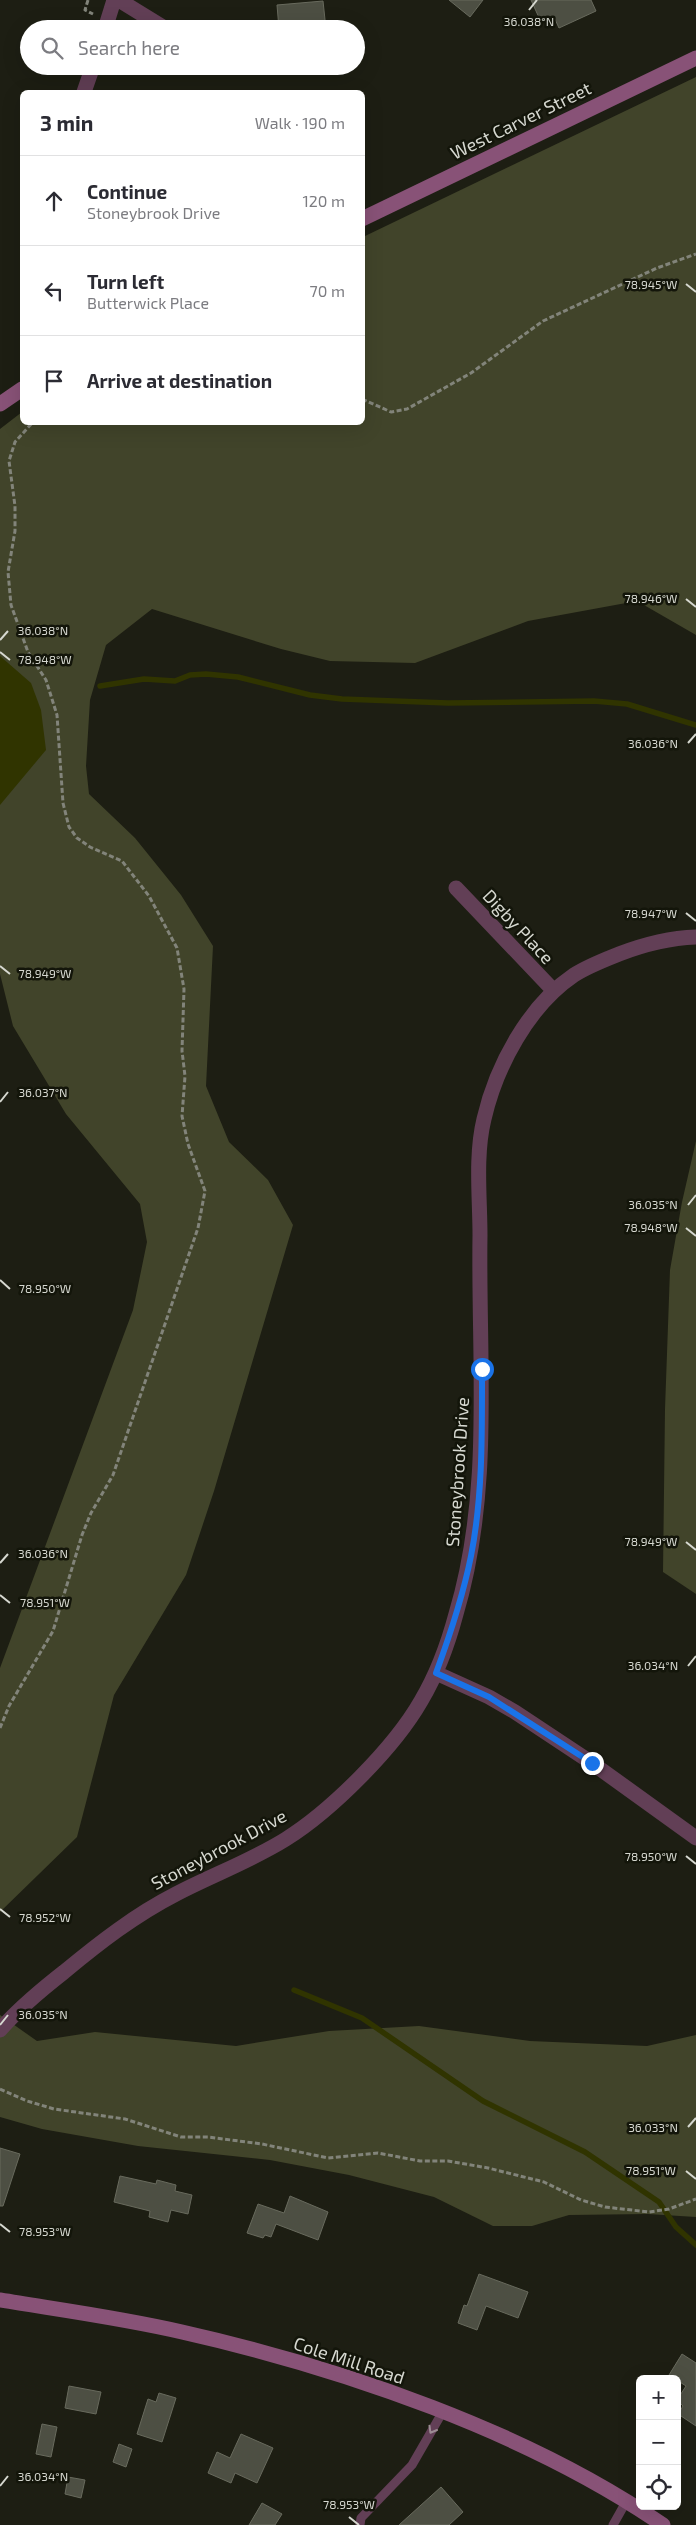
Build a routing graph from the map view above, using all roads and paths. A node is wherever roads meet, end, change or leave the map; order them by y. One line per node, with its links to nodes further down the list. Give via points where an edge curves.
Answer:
1 (114, 0): 3 (street)
2 (120, 0): 4 (street)
3 (108, 20)
4 (152, 20)
5 (696, 58): 8 (street, West Carver Street)
6 (90, 75): 7 (street)
7 (85, 90)
8 (365, 218)
9 (696, 254): 11 (path, via 657,268 543,320 471,373 407,409 391,412)
10 (20, 390): 12 (street)
11 (365, 400)
12 (0, 404)
13 (31, 425): 18 (path, via 15,442 9,461 15,506 15,531 8,572 12,605 28,652 46,680 56,715 63,803 69,827 90,847 122,860 149,896 177,948 184,989 182,1116 205,1191 198,1228 113,1475 82,1536 53,1631 9,1706)
14 (456, 888): 16 (street, Digby Place)
15 (696, 937): 16 (street, Stoneybrook Drive, via 648,943 574,975)
16 (554, 991): 17 (street, Stoneybrook Drive, via 529,1021 508,1056 489,1098 483,1124 479,1278 482,1416 478,1500 471,1556 456,1615)
17 (436, 1673): 19 (street, via 515,1712); 20 (street, Stoneybrook Drive, via 420,1704 399,1732 311,1822 257,1856 175,1894 126,1923 22,2006)
18 (0, 1728)
19 (696, 1838)
20 (0, 2030)
21 (0, 2089): 22 (path, via 54,2109 124,2119 182,2137 262,2144 328,2158 378,2153 488,2168 544,2182 581,2200 605,2207 649,2212)
22 (696, 2199)
23 (0, 2300): 24 (street, Cole Mill Road, via 136,2322 234,2344 367,2385)
24 (442, 2413): 25 (street, Cole Mill Road, via 563,2467); 26 (lane, one-way to 26, via 412,2465 361,2518)
25 (626, 2502): 27 (lane); 28 (street, Cole Mill Road)
26 (360, 2525)
27 (612, 2525)
28 (664, 2525)

